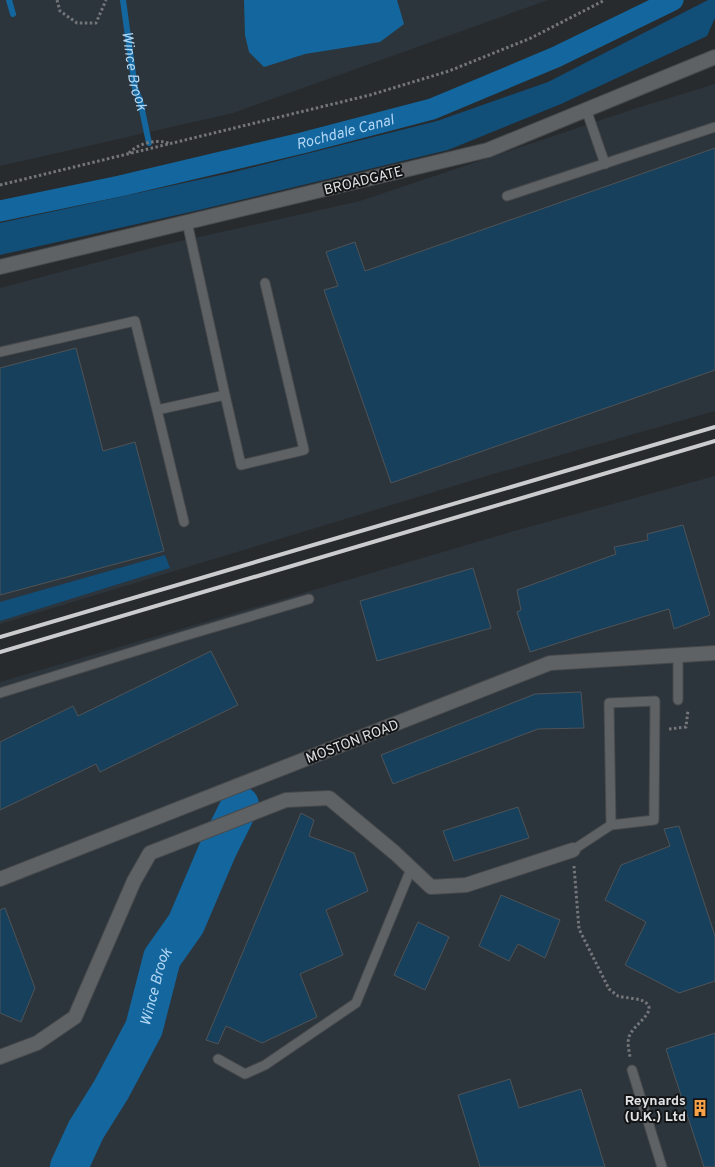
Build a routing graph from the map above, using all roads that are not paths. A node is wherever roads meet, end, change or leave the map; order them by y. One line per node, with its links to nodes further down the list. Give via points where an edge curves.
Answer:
1 (715, 57): 2 (street, BROADGATE)
2 (586, 109): 4 (lane); 6 (street, BROADGATE, via 488,150)
3 (715, 127): 4 (lane)
4 (605, 164): 5 (lane)
5 (507, 196)
6 (187, 222): 7 (street, BROADGATE); 10 (lane)
7 (0, 267)
8 (265, 283): 10 (lane, via 304,450 241,464)
9 (0, 352): 11 (lane, via 135,321)
10 (225, 394): 11 (lane)
11 (157, 410): 12 (lane)
12 (184, 522)
13 (309, 599): 16 (lane)
14 (715, 653): 15 (street, MOSTON ROAD)
15 (678, 655): 17 (lane); 21 (street, MOSTON ROAD, via 550,663)
16 (0, 693)
17 (678, 700)
18 (611, 825): 18 (lane, via 654,820 655,701 609,703); 19 (lane)
19 (573, 850): 20 (street, via 466,885 430,887)
20 (411, 869): 22 (street, via 329,798 286,800 150,853 134,881 75,1017 37,1043); 23 (lane, via 356,1004 265,1065 245,1074)
21 (0, 879)
22 (0, 1057)
23 (218, 1059)
24 (632, 1070): 25 (lane)
25 (662, 1167)

